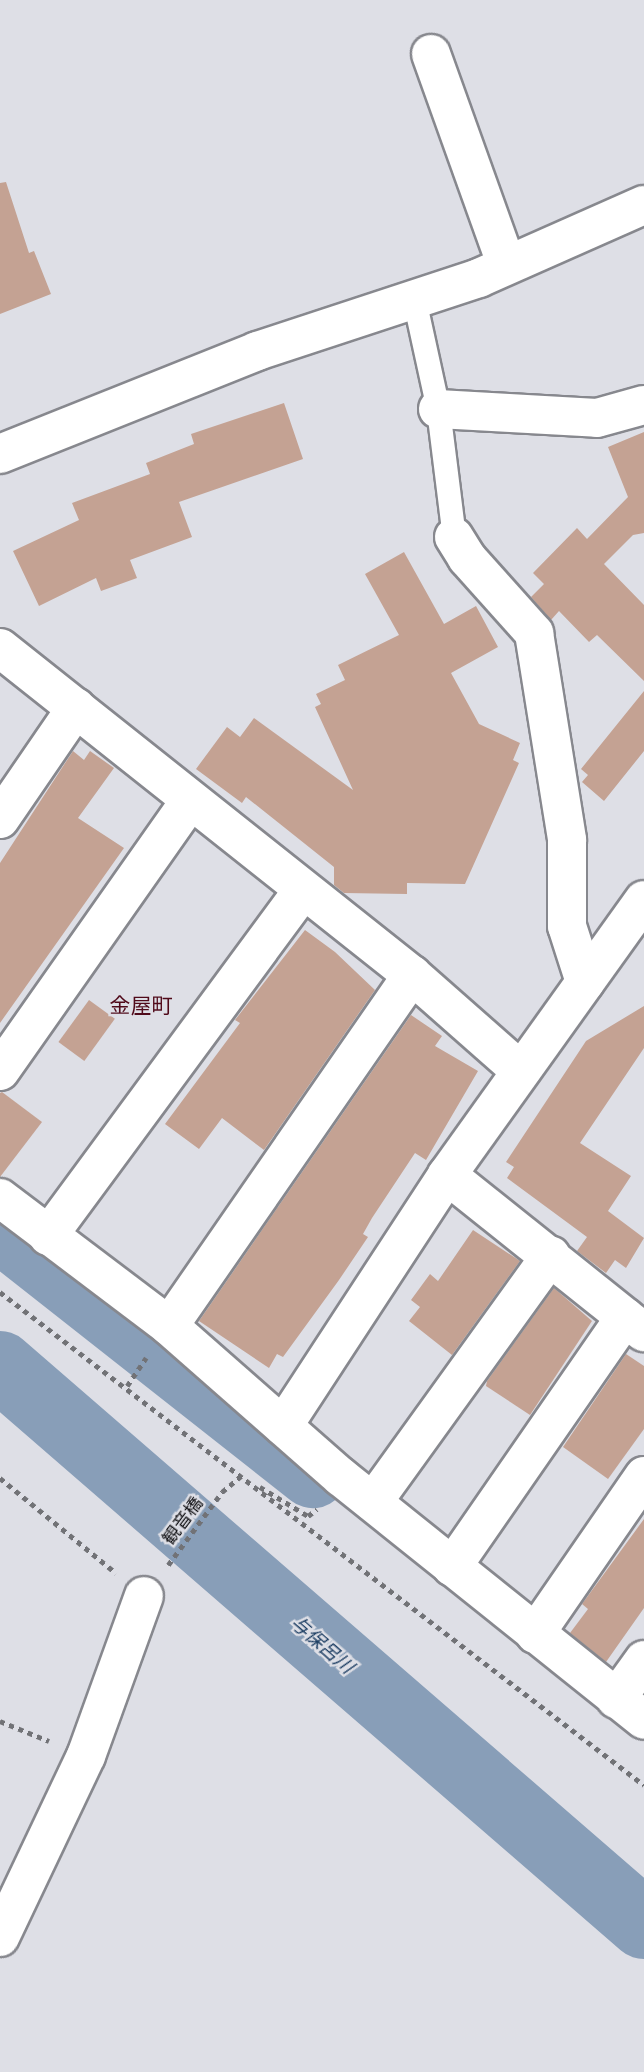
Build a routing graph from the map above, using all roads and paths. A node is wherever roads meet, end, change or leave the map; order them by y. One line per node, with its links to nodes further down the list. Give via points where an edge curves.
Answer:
1 (431, 54): 3 (street)
2 (644, 205): 3 (street)
3 (506, 263): 4 (street)
4 (414, 299): 6 (lane); 7 (street, via 257,351)
5 (644, 405): 6 (street, via 597,418)
6 (438, 409): 8 (lane)
7 (0, 454)
8 (454, 537): 16 (street, via 534,634 567,840 567,926)
9 (0, 648): 10 (street)
10 (76, 708): 11 (street); 12 (street)
11 (189, 802): 13 (street); 17 (street)
12 (0, 819)
13 (303, 890): 15 (street); 21 (street)
14 (639, 921): 16 (street)
15 (412, 975): 18 (street); 25 (street)
16 (585, 982): 18 (street)
17 (0, 1071)
18 (521, 1071): 19 (street)
19 (447, 1175): 22 (street); 27 (street)
20 (0, 1198): 21 (street)
21 (48, 1236): 25 (street)
22 (551, 1255): 24 (street); 31 (street)
23 (0, 1292): 26 (path)
24 (634, 1324): 33 (street)
25 (161, 1337): 26 (path); 27 (street)
26 (127, 1386): 28 (path)
27 (283, 1426): 31 (street)
28 (241, 1476): 32 (path, via 308,1516); 34 (path, 観音橋, via 222,1492); 40 (path)
29 (644, 1476): 35 (street)
30 (0, 1478): 34 (path)
31 (373, 1502): 33 (street)
32 (322, 1504)
33 (452, 1567): 35 (street)
34 (155, 1581): 39 (street)
35 (535, 1634): 37 (street)
36 (644, 1660): 37 (street)
37 (630, 1710)
38 (0, 1721): 39 (path)
39 (86, 1756): 41 (street)
40 (644, 1785)
41 (0, 1937)

